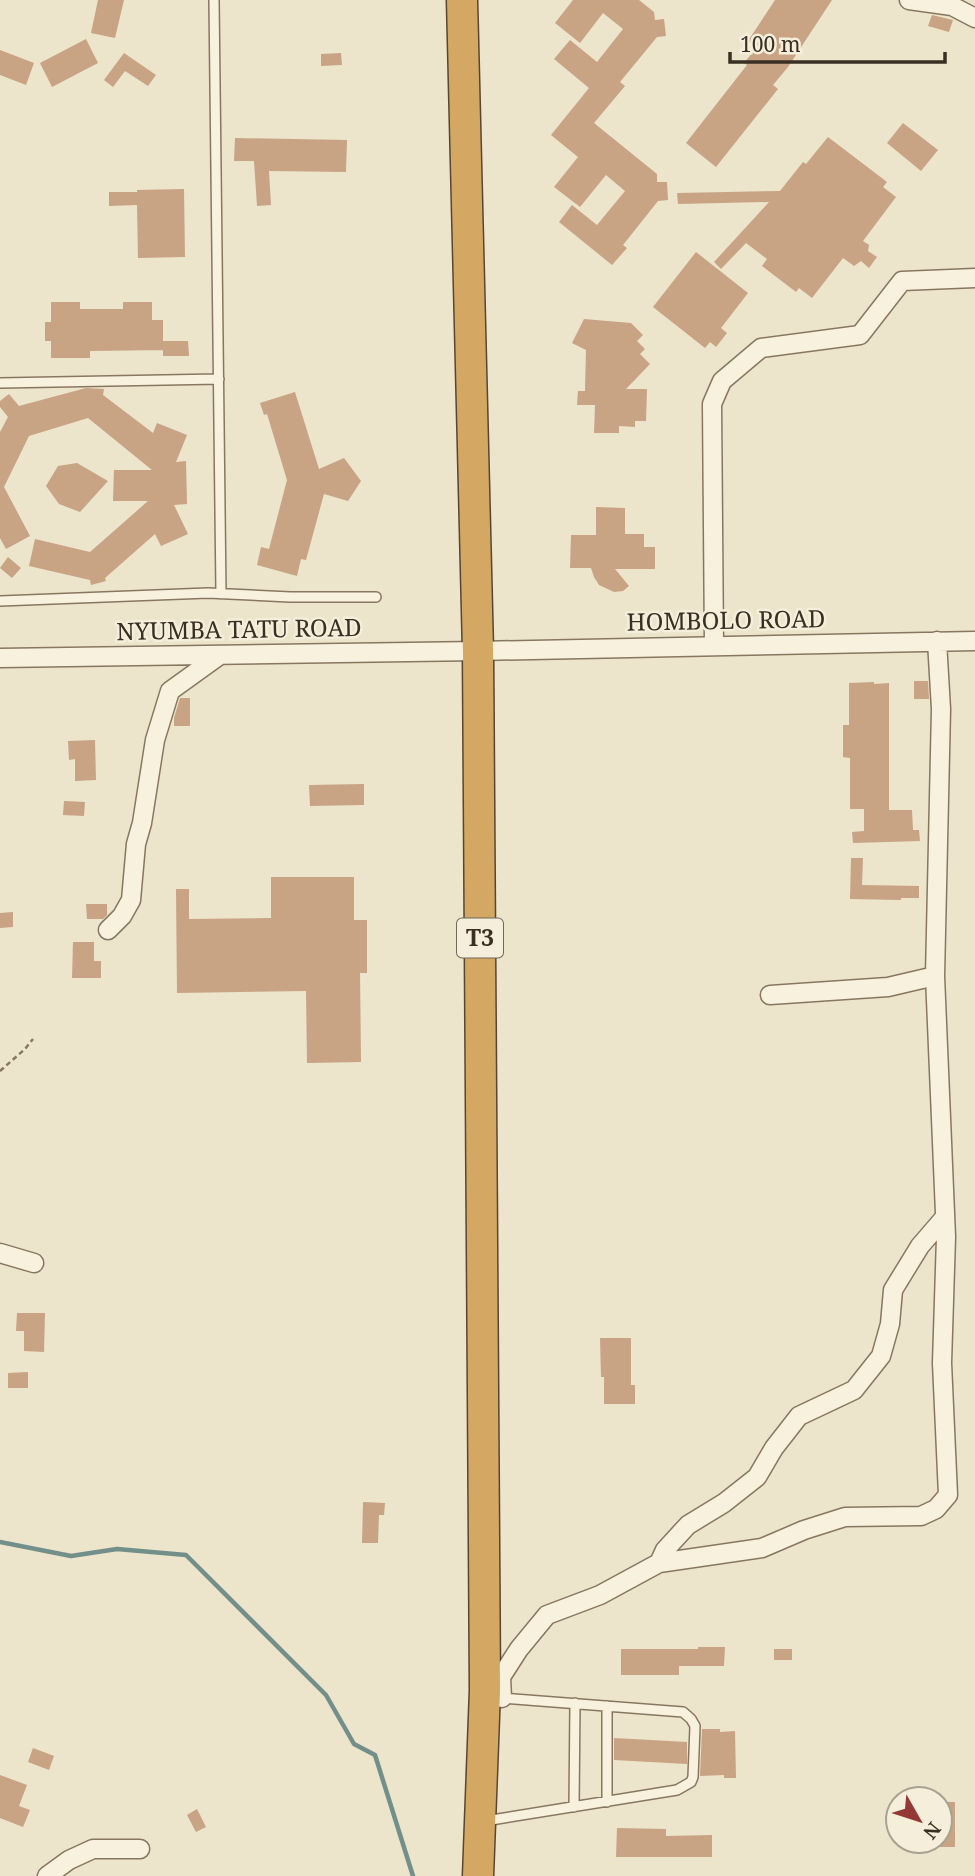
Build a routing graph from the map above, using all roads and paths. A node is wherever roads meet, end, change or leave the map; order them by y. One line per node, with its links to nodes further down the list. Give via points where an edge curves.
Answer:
1 (214, 0): 6 (lane)
2 (462, 0): 14 (highway, T3)
3 (909, 0): 4 (street, via 952,6)
4 (975, 18)
5 (975, 278): 13 (street, via 902,281 860,335 761,348 722,381 712,404)
6 (219, 379): 7 (lane); 8 (lane)
7 (0, 383)
8 (221, 594): 9 (lane); 10 (lane)
9 (376, 597)
10 (0, 601)
11 (975, 640): 12 (street, HOMBOLO ROAD)
12 (937, 641): 13 (street, HOMBOLO ROAD); 18 (street, via 941,709)
13 (714, 646): 14 (street, HOMBOLO ROAD)
14 (478, 651): 15 (street, NYUMBA TATU ROAD); 26 (highway, T3)
15 (220, 655): 16 (street, NYUMBA TATU ROAD); 17 (street, via 170,691 155,740 131,900)
16 (0, 658)
17 (108, 930)
18 (935, 976): 19 (street, via 888,987); 22 (street)
19 (770, 995)
20 (33, 1038): 21 (path)
21 (0, 1071)
22 (945, 1217): 25 (street, via 920,1246 893,1290 881,1356 854,1390 799,1416 757,1477 688,1525); 25 (street, via 942,1363 948,1495 936,1509 921,1516 845,1517 762,1548)
23 (0, 1253): 24 (street)
24 (33, 1263)
25 (659, 1563): 26 (street, via 600,1595 547,1615 519,1649)
26 (493, 1697): 27 (lane); 31 (highway, T3)
27 (575, 1703): 28 (lane); 30 (lane)
28 (607, 1706): 29 (lane); 29 (lane, via 683,1712 695,1726 691,1782 677,1790)
29 (607, 1802): 30 (lane)
30 (574, 1808): 31 (lane)
31 (480, 1822): 34 (highway, T3)
32 (140, 1849): 33 (street, via 93,1849)
33 (47, 1876)
34 (478, 1876)

